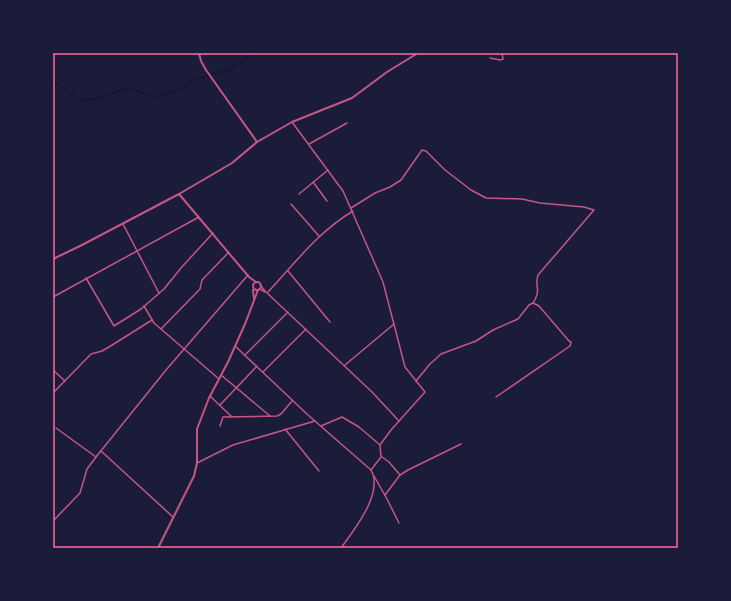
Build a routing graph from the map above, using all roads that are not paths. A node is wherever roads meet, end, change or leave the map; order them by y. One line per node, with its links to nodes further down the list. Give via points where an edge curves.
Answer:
1 (199, 53): 7 (street, via 220,93)
2 (418, 53): 5 (street, via 352,98)
3 (502, 53): 4 (street, via 503,59)
4 (490, 58)
5 (292, 122): 7 (street); 8 (street)
6 (347, 123): 8 (street)
7 (257, 142): 11 (street, via 232,164)
8 (309, 144): 9 (street)
9 (328, 170): 10 (street); 15 (street)
10 (313, 182): 12 (street); 13 (street)
11 (179, 194): 17 (street); 18 (street)
12 (299, 194)
13 (327, 201)
14 (291, 204): 20 (street)
15 (351, 208): 16 (street); 36 (street, via 402,180 422,150 450,174 486,198 529,200 594,210 538,275 538,294)
16 (353, 212): 20 (street, via 338,220); 41 (street, via 383,282)
17 (199, 216): 19 (street); 21 (street)
18 (123, 224): 21 (street); 23 (street)
19 (213, 233): 22 (street); 32 (street)
20 (319, 236): 24 (street)
21 (138, 250): 26 (street); 32 (street)
22 (229, 252): 25 (street); 42 (street, via 202,280 200,289)
23 (53, 259)
24 (288, 271): 33 (street); 40 (street)
25 (249, 276): 27 (street); 28 (street); 45 (street)
26 (86, 278): 34 (street); 37 (street, via 114,326)
27 (256, 282): 28 (street); 29 (street)
28 (253, 284): 30 (street)
29 (260, 285): 31 (street); 33 (street)
30 (253, 289): 31 (street); 35 (street)
31 (259, 290): 33 (street); 35 (street)
32 (159, 293): 37 (street)
33 (267, 293): 38 (street)
34 (53, 297)
35 (254, 300): 44 (street)
36 (533, 303): 54 (street, via 518,319 476,341 441,354); 58 (street, via 571,342 571,345)
37 (144, 306): 39 (street)
38 (288, 312): 43 (street); 46 (street)
39 (152, 320): 42 (street); 53 (street, via 102,351 91,354)
40 (330, 322)
41 (394, 324): 47 (street); 54 (street, via 405,367)
42 (161, 329): 45 (street)
43 (306, 329): 47 (street); 50 (street)
44 (235, 346): 46 (street); 51 (street)
45 (185, 349): 52 (street); 71 (street)
46 (245, 355): 48 (street)
47 (344, 365): 64 (street)
48 (257, 366): 50 (street); 55 (street)
49 (53, 370): 53 (street)
50 (263, 372): 59 (street)
51 (222, 375): 52 (street); 55 (street)
52 (219, 379): 57 (street)
53 (65, 381): 56 (street, via 55,391)
54 (416, 381): 64 (street, via 425,392)
55 (237, 388): 60 (street); 62 (street)
56 (53, 389)
57 (210, 396): 60 (street); 74 (street, via 197,429)
58 (496, 397)
59 (293, 400): 62 (street, via 281,414); 63 (street)
60 (220, 405): 61 (street)
61 (232, 416): 62 (street); 65 (street, via 223,417)
62 (270, 416)
63 (315, 421): 66 (street); 68 (street)
64 (399, 421): 70 (street)
65 (220, 426)
66 (321, 426): 70 (street, via 342,417 359,427); 75 (street)
67 (56, 428): 72 (street)
68 (285, 429): 74 (street, via 233,445); 76 (street)
69 (461, 444): 78 (street)
70 (380, 445): 73 (street)
71 (100, 451): 72 (street); 80 (street)
72 (96, 457): 81 (street, via 87,469 80,493)
73 (381, 457): 75 (street); 78 (street)
74 (197, 463): 80 (street, via 194,476)
75 (370, 470): 77 (street)
76 (319, 471)
77 (373, 475): 79 (street); 84 (street, via 367,508 362,519)
78 (400, 475): 79 (street)
79 (385, 495): 82 (street)
80 (173, 516): 83 (street)
81 (53, 521)
82 (398, 523)
83 (158, 548)
84 (340, 548)

